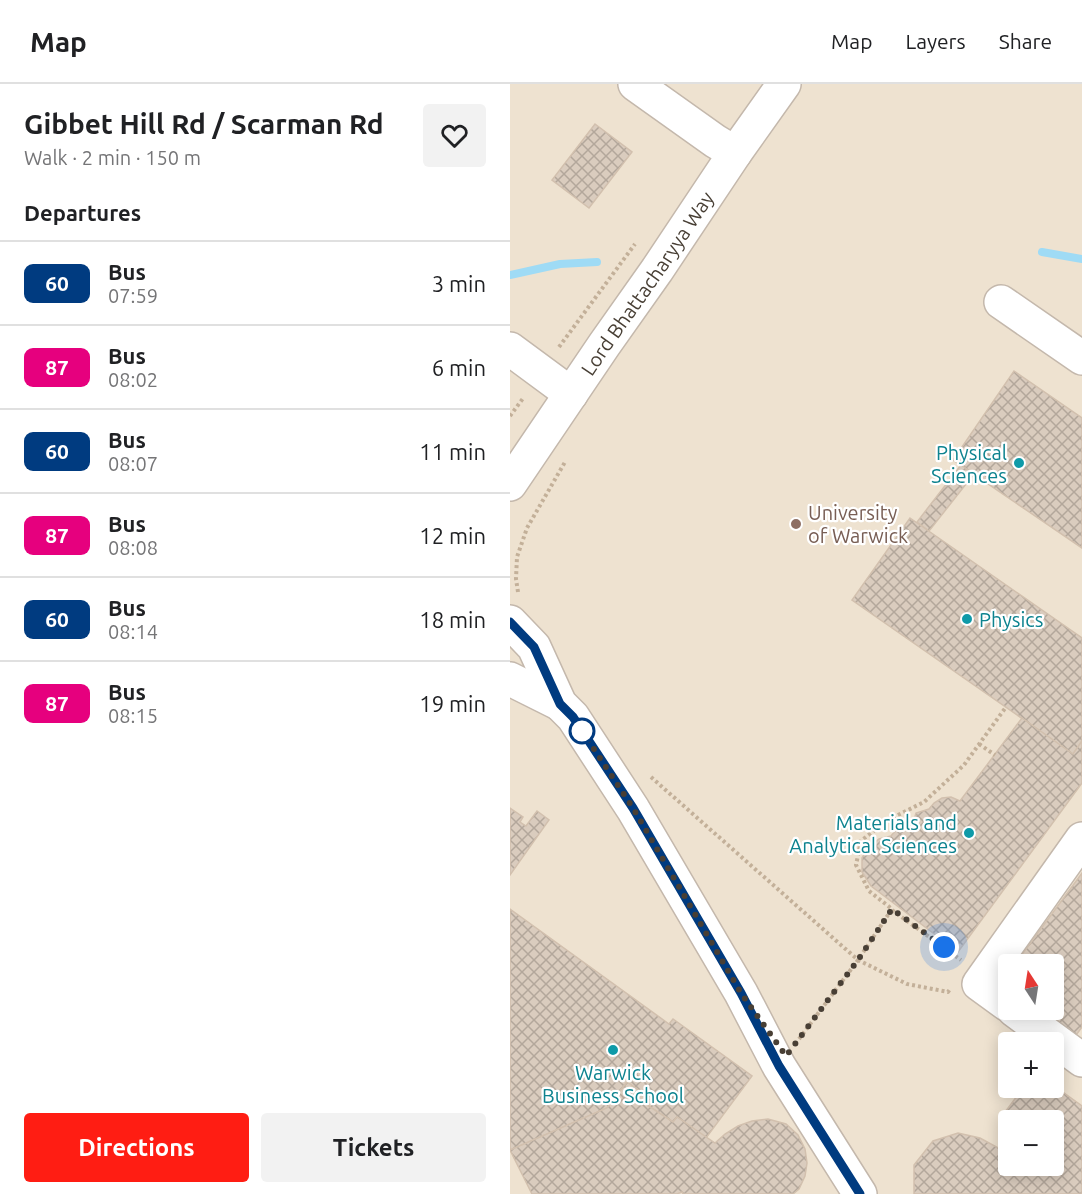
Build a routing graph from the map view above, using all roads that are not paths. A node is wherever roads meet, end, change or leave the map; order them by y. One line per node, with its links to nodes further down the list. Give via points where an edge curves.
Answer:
1 (635, 84): 3 (street)
2 (784, 84): 3 (street, Lord Bhattacharyya Way)
3 (735, 153): 7 (street, Lord Bhattacharyya Way)
4 (1001, 302): 6 (street)
5 (510, 349): 7 (street)
6 (1082, 358)
7 (571, 394): 8 (street, Lord Bhattacharyya Way)
8 (510, 484)
9 (510, 622): 11 (street, via 534,647)
10 (510, 679): 11 (street)
11 (560, 704): 15 (street, via 573,717 633,808)
12 (1082, 839): 13 (street)
13 (1000, 954)
14 (998, 957): 16 (street, via 979,984)
15 (741, 993): 19 (street, via 779,1066); 20 (street, via 786,1056)
16 (998, 998)
17 (1028, 1020): 18 (street)
18 (1082, 1060)
19 (860, 1194)
20 (872, 1194)

